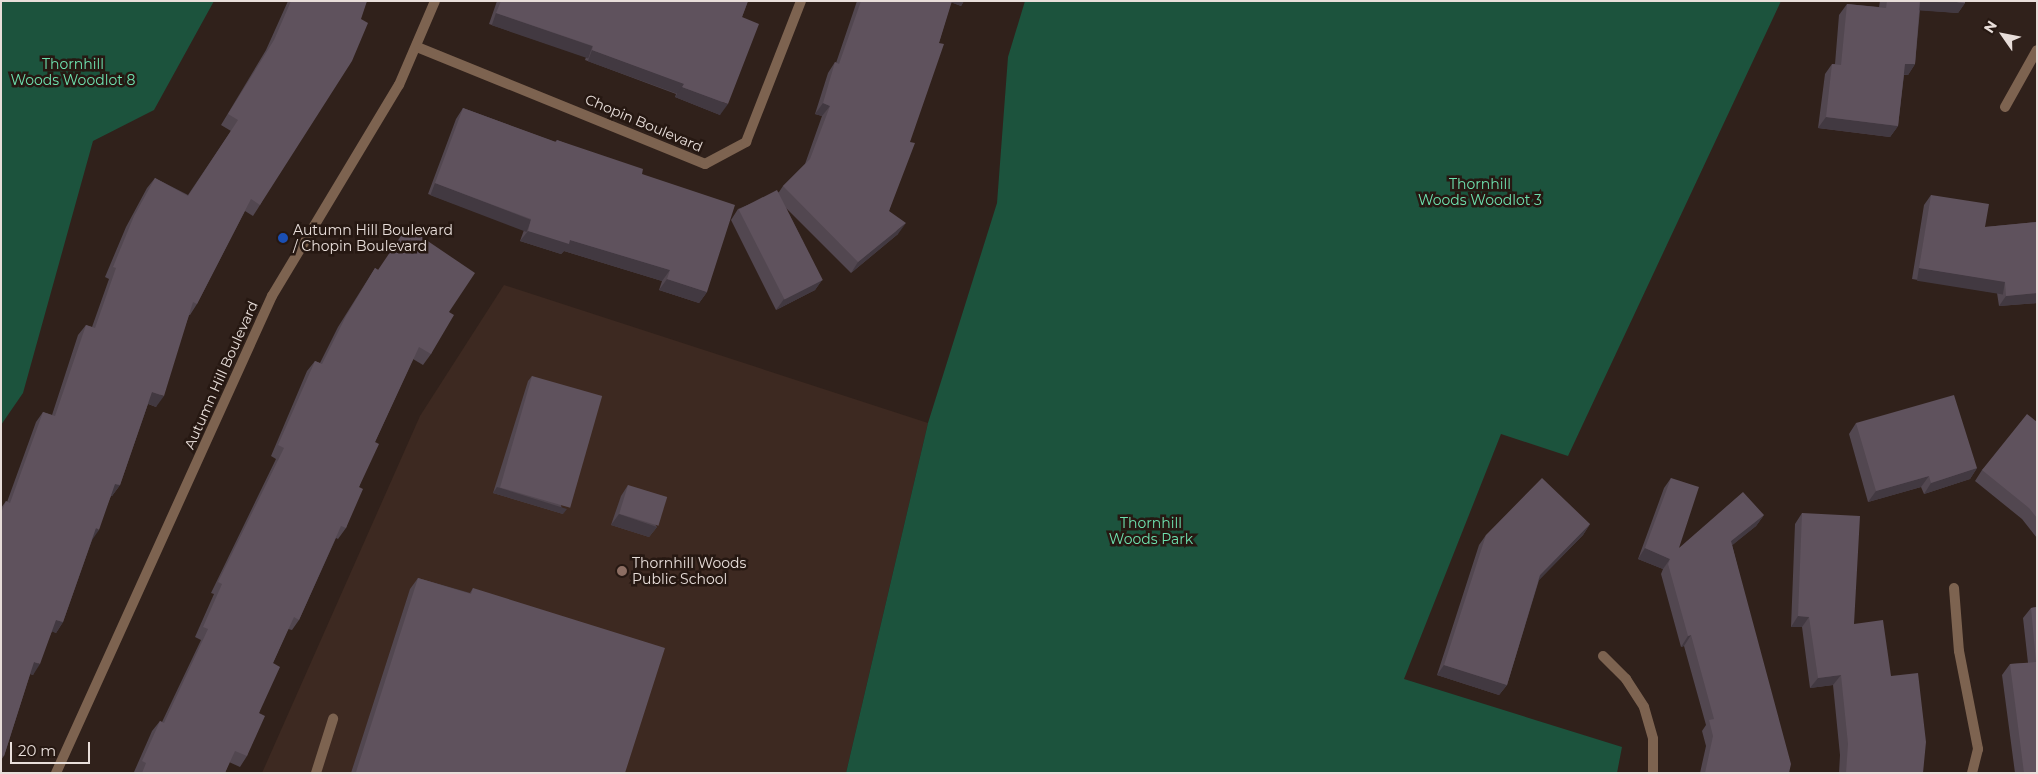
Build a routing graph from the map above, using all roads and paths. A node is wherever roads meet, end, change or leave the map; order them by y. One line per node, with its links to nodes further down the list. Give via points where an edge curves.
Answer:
1 (435, 1): 3 (street, Autumn Hill Boulevard)
2 (801, 1): 3 (street, Chopin Boulevard, via 746,142 705,164)
3 (417, 47): 9 (street, Autumn Hill Boulevard, via 399,85 272,296)
4 (2037, 50): 5 (street)
5 (2005, 107)
6 (1954, 588): 12 (street, via 1959,651 1978,749)
7 (1603, 656): 11 (street, via 1626,679 1644,707 1652,739)
8 (332, 719): 10 (street)
9 (56, 773)
10 (316, 773)
11 (1653, 773)
12 (1972, 773)

